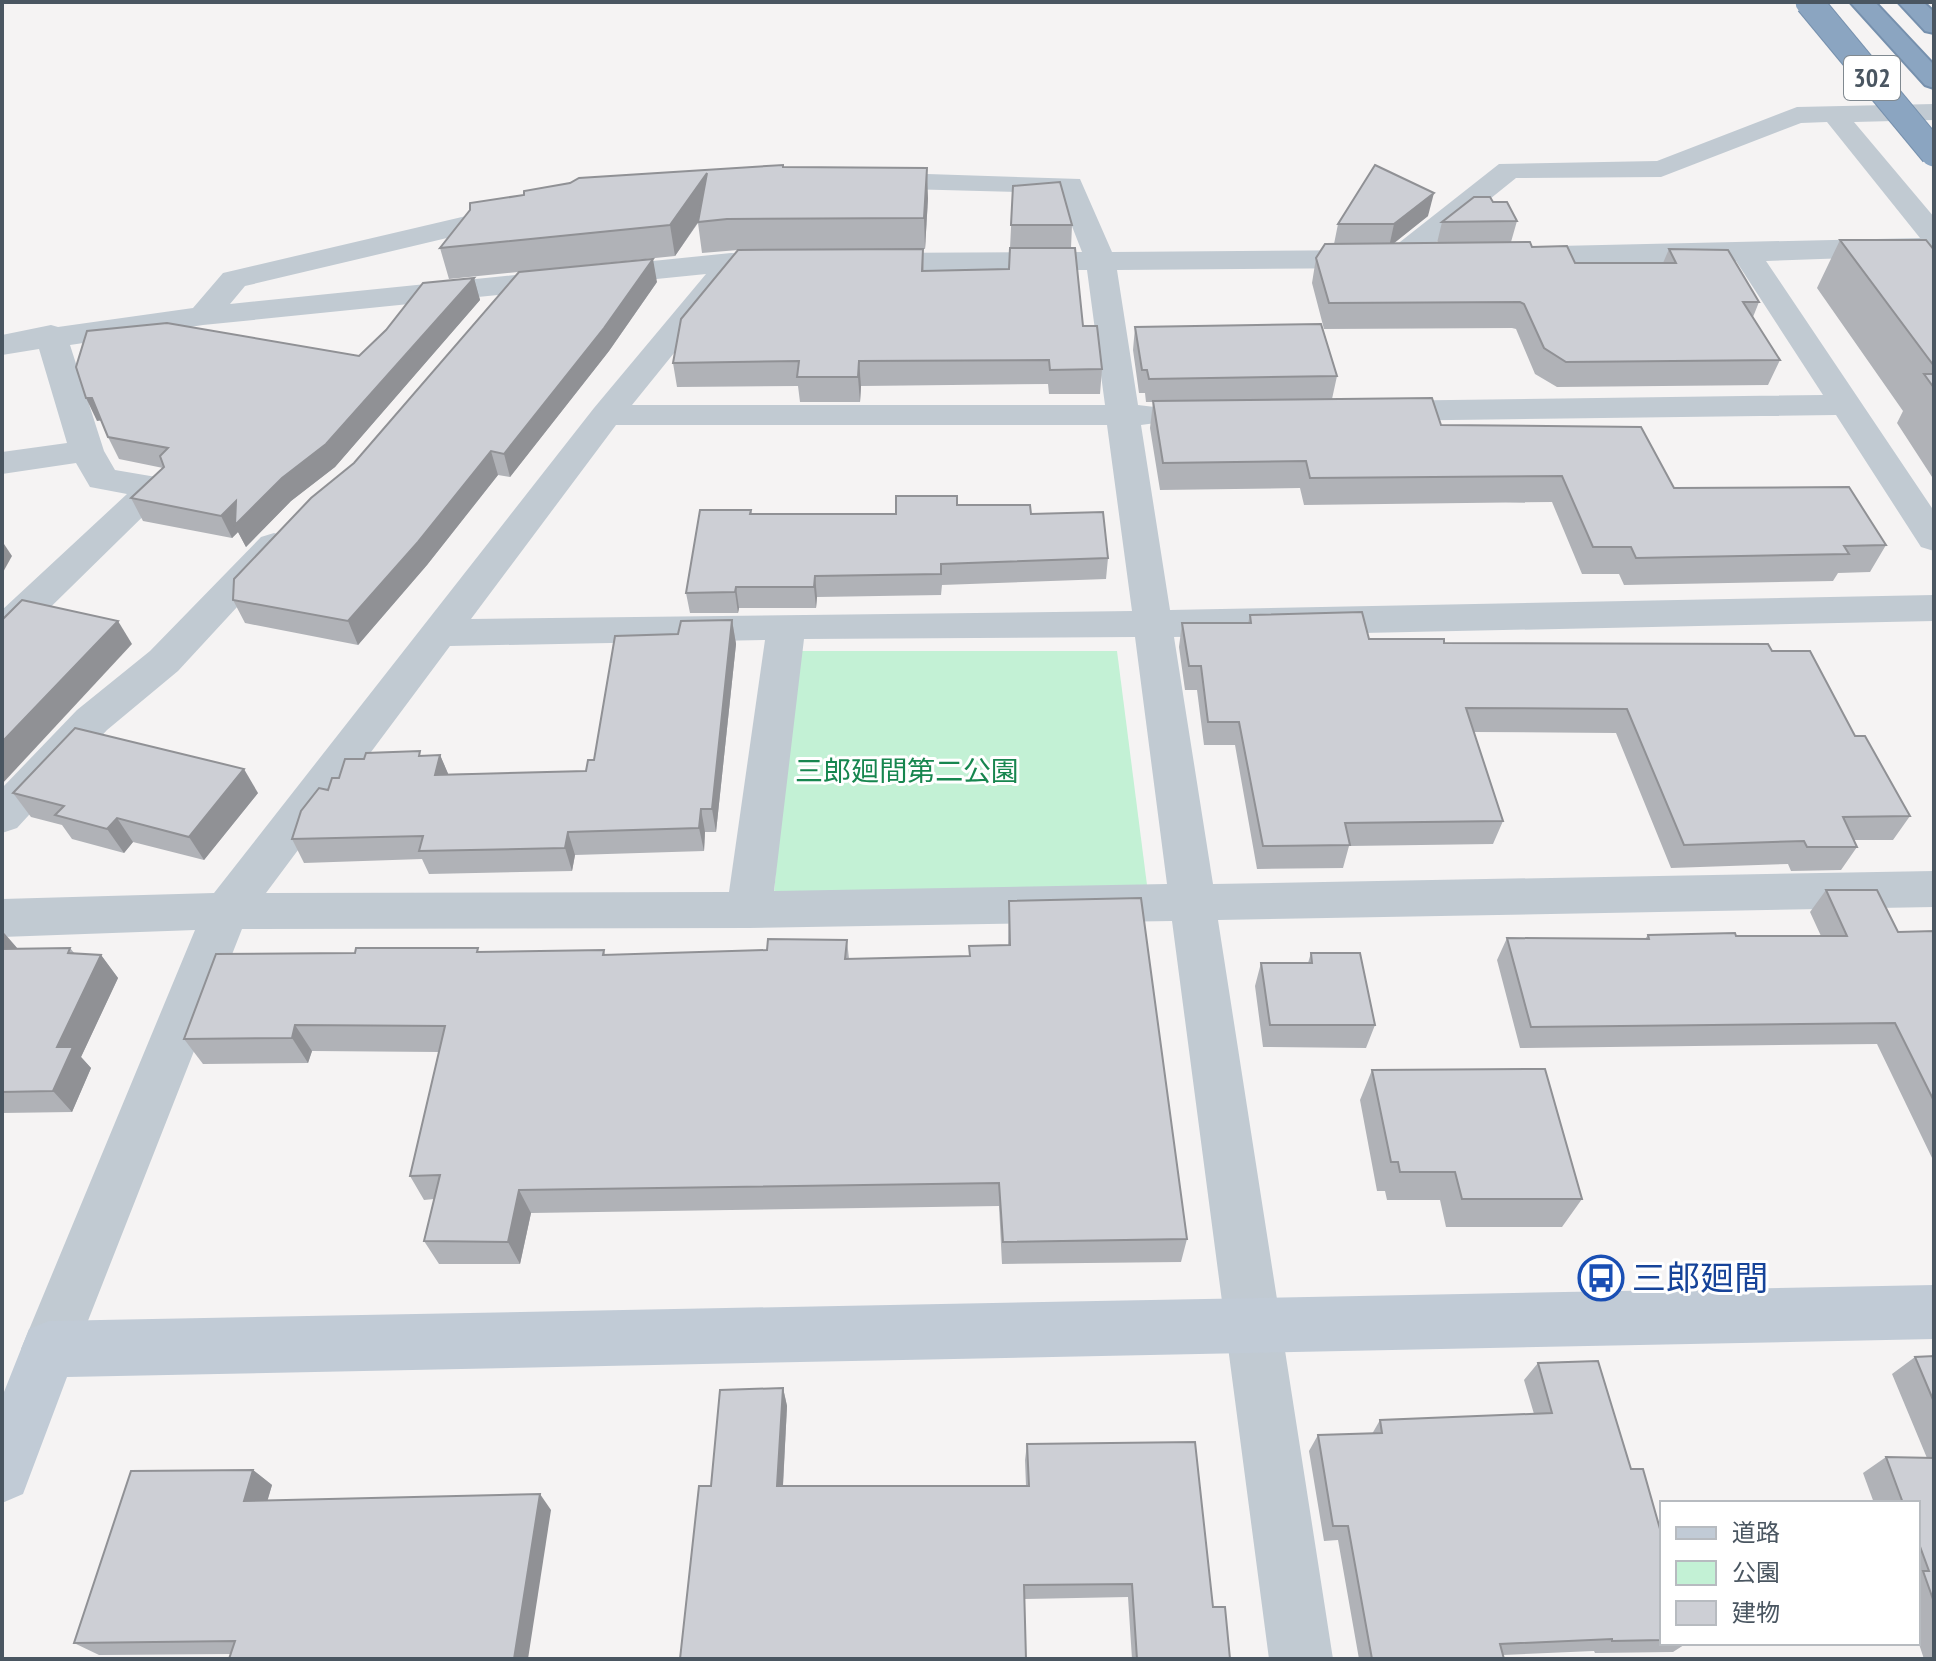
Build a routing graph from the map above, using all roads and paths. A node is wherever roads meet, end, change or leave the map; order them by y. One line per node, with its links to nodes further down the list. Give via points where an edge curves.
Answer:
1 (1809, 2): 8 (highway, 302, bridge)
2 (1862, 2): 5 (highway)
3 (1910, 2): 4 (highway)
4 (1934, 26)
5 (1934, 80)
6 (1934, 112): 7 (street)
7 (1834, 114): 11 (street); 14 (street, via 1797,115 1661,169 1509,170)
8 (1934, 153)
9 (841, 180): 16 (street, via 1070,185)
10 (541, 208): 18 (street, via 234,279)
11 (1934, 236)
12 (1934, 246): 13 (street)
13 (1745, 252): 14 (street); 22 (street)
14 (1397, 259): 16 (street)
15 (731, 262): 16 (street); 17 (street); 25 (street)
16 (1101, 262): 26 (street)
17 (513, 285): 18 (street); 19 (street)
18 (203, 316): 21 (street)
19 (483, 321)
20 (6, 328): 21 (street)
21 (51, 335): 27 (street)
22 (1846, 405): 23 (street); 30 (street)
23 (1343, 412)
24 (1186, 414): 26 (street)
25 (606, 415): 26 (street); 35 (street)
26 (1123, 415): 32 (street)
27 (87, 451): 28 (street); 34 (street, via 102,479 155,487)
28 (2, 463)
29 (295, 522): 36 (street, via 164,661 92,720)
30 (1934, 539)
31 (1934, 608): 32 (street)
32 (1153, 624): 33 (street); 38 (street)
33 (786, 626): 35 (street); 39 (street)
34 (2, 632)
35 (439, 633): 40 (street)
36 (2, 816)
37 (1934, 889): 38 (street)
38 (1193, 903): 39 (street); 43 (street)
39 (749, 910): 40 (street)
40 (226, 911): 41 (street); 44 (street)
41 (2, 918)
42 (1934, 1312): 43 (street)
43 (1253, 1326): 44 (street); 46 (street)
44 (49, 1349): 45 (street)
45 (2, 1473)
46 (1301, 1659)

